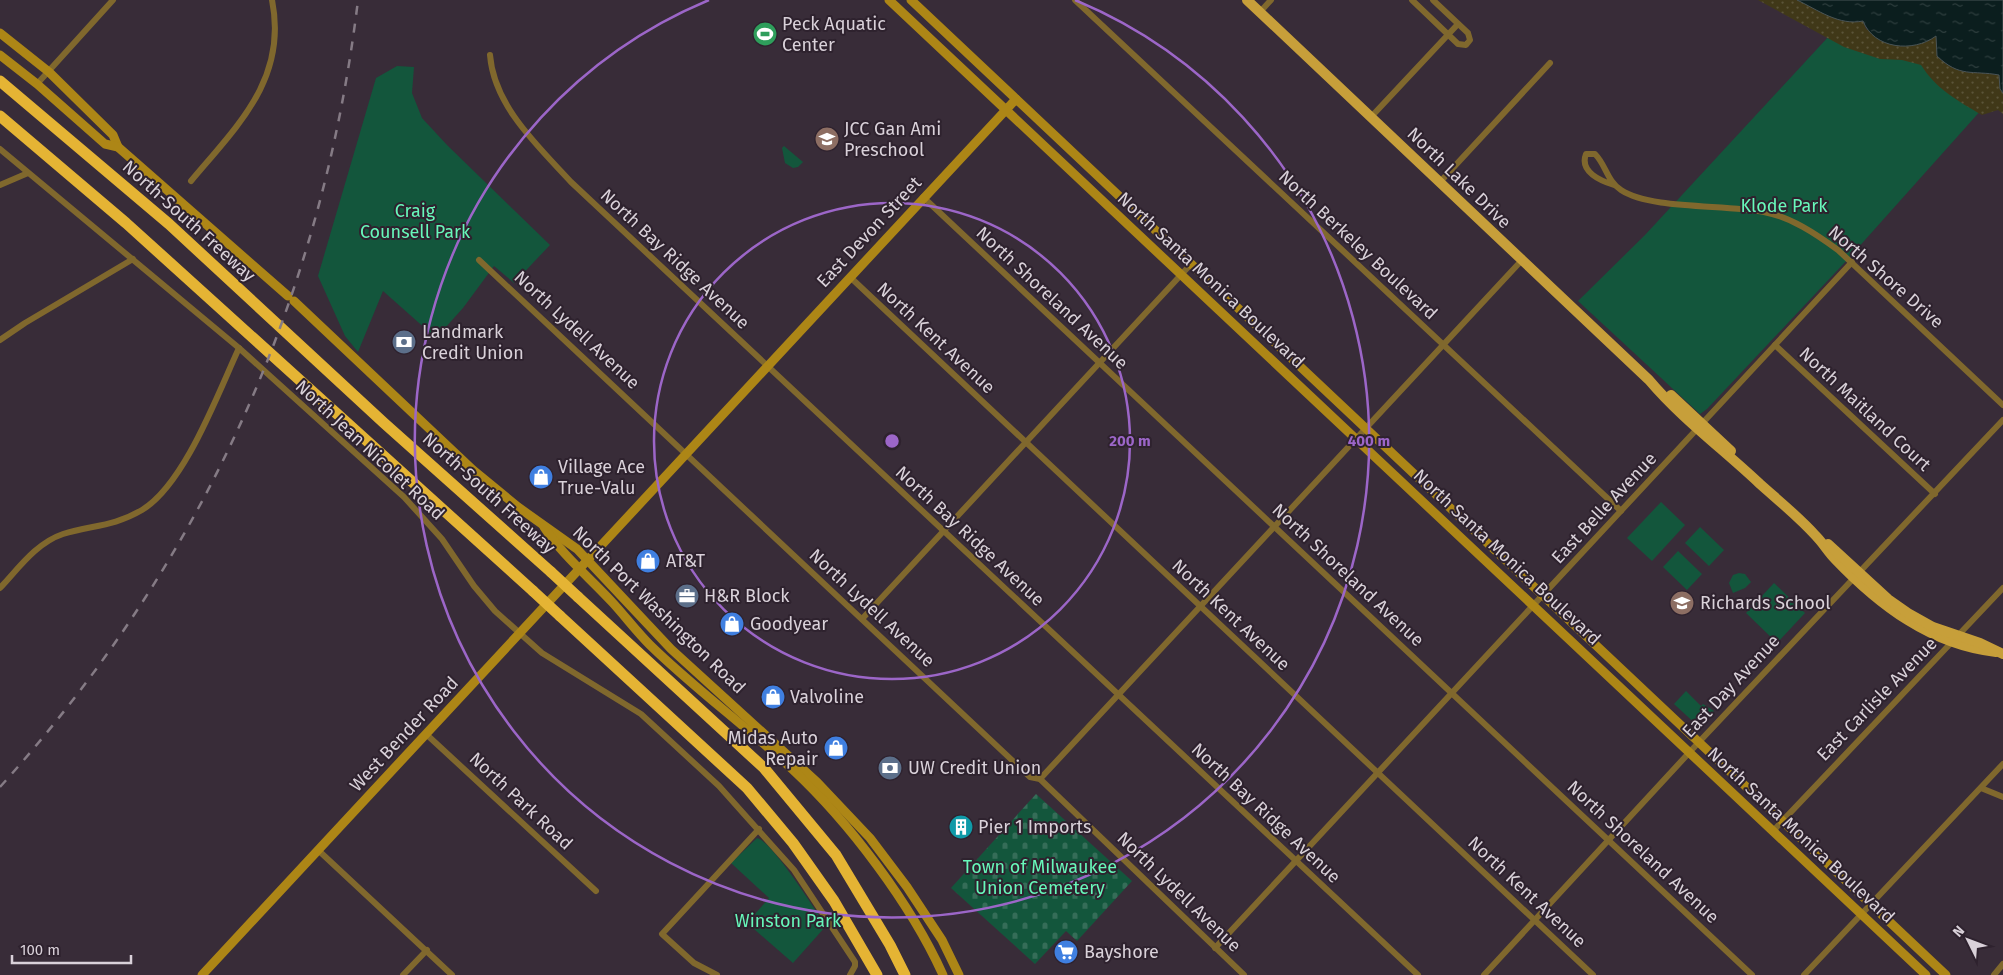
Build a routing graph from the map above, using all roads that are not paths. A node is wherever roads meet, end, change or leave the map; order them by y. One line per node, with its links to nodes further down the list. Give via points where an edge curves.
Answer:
1 (113, 0): 17 (street)
2 (272, 0): 27 (street, via 274,45 266,79 251,108)
3 (890, 0): 21 (street, North Santa Monica Boulevard)
4 (911, 0): 20 (street, North Santa Monica Boulevard)
5 (1075, 0): 40 (street, North Berkeley Boulevard)
6 (1247, 0): 10 (main road, North Lake Drive)
7 (1272, 0): 10 (street)
8 (1412, 0): 13 (street)
9 (1433, 0): 11 (street)
10 (1260, 12): 23 (main road, North Lake Drive)
11 (1458, 24): 13 (street); 13 (street, via 1468,33 1468,42 1462,45)
12 (0, 33): 17 (street, North Port Washington Road)
13 (1449, 35): 23 (street)
14 (0, 55): 19 (street, North Port Washington Road)
15 (490, 55): 44 (street, North Bay Ridge Avenue, via 492,73 500,93 542,150 571,182)
16 (1550, 63): 28 (street)
17 (49, 72): 19 (street); 24 (street, North Port Washington Road, via 114,135)
18 (0, 81): 98 (highway, North-South Freeway, bridge, via 169,224 764,768 836,855)
19 (37, 84): 24 (street, North Port Washington Road, via 105,144)
20 (1016, 99): 21 (street, East Devon Street); 36 (street, North Santa Monica Boulevard)
21 (1005, 109): 31 (street, East Devon Street); 37 (street, North Santa Monica Boulevard)
22 (0, 116): 97 (highway, bridge, via 141,236 747,788 834,901)
23 (1371, 117): 28 (main road, North Lake Drive)
24 (118, 147): 54 (street, North Port Washington Road, via 291,298 448,448)
25 (0, 149): 26 (street, North Jean Nicolet Road)
26 (28, 173): 29 (street); 32 (street, North Jean Nicolet Road)
27 (191, 182)
28 (1440, 182): 34 (main road, North Lake Drive)
29 (0, 185)
30 (1614, 185): 30 (street, North Shore Drive, via 1598,156 1586,154 1584,162 1588,171); 35 (street, North Shore Drive, via 1629,195 1644,199 1749,210 1787,219 1824,239)
31 (923, 197): 38 (street, East Devon Street); 43 (street, North Shoreland Avenue)
32 (133, 259): 39 (street); 42 (street, North Jean Nicolet Road)
33 (479, 260): 51 (street, North Lydell Avenue)
34 (1522, 260): 40 (street); 47 (main road, North Lake Drive)
35 (1852, 262): 41 (street, East Belle Avenue); 45 (street, North Shore Drive)
36 (1192, 263): 37 (street); 48 (street, North Santa Monica Boulevard)
37 (1181, 274): 43 (street); 49 (street, North Santa Monica Boulevard)
38 (850, 277): 44 (street, East Devon Street); 50 (street, North Kent Avenue)
39 (0, 340)
40 (1444, 345): 48 (street); 53 (street, North Berkeley Boulevard)
41 (1775, 345): 47 (street, East Belle Avenue); 52 (street, North Maitland Court)
42 (239, 348): 60 (street, via 192,449 171,482 144,509 110,525 62,534 47,542 35,550); 66 (street, North Jean Nicolet Road, via 404,497 442,539 490,605)
43 (1099, 362): 50 (street); 55 (street, North Shoreland Avenue)
44 (768, 366): 51 (street, East Devon Street); 56 (street, North Bay Ridge Avenue)
45 (2003, 405)
46 (2003, 420): 52 (street, East Day Avenue)
47 (1700, 426): 53 (street, East Belle Avenue); 59 (main road, North Lake Drive)
48 (1366, 428): 49 (street); 62 (street, North Santa Monica Boulevard)
49 (1357, 438): 55 (street); 63 (street, North Santa Monica Boulevard)
50 (1026, 442): 56 (street); 64 (street, North Kent Avenue)
51 (686, 453): 57 (street, West Bender Road); 65 (street, North Lydell Avenue)
52 (1935, 494): 59 (street, East Day Avenue)
53 (1621, 511): 62 (street, East Belle Avenue)
54 (542, 524): 57 (street, North Port Washington Road, via 568,541); 58 (street, North Port Washington Road)
55 (1274, 527): 64 (street); 69 (street, North Shoreland Avenue)
56 (943, 531): 65 (street); 70 (street, North Bay Ridge Avenue)
57 (588, 561): 58 (street, West Bender Road); 100 (street, North Port Washington Road, via 657,636 799,763 870,838 942,940)
58 (579, 570): 66 (street, West Bender Road); 99 (street, North Port Washington Road, via 651,645 792,768 826,803 895,893 931,948)
59 (1858, 576): 67 (main road, North Lake Drive, via 1908,613); 72 (street, East Day Avenue)
60 (0, 588)
61 (2003, 588): 67 (street, East Carlisle Avenue)
62 (1543, 594): 63 (street, East Belle Avenue); 72 (street, North Santa Monica Boulevard)
63 (1533, 605): 69 (street, East Belle Avenue); 73 (street, North Santa Monica Boulevard)
64 (1200, 607): 70 (street); 75 (street, North Kent Avenue)
65 (862, 619): 76 (street, North Lydell Avenue, via 1030,777)
66 (519, 634): 71 (street, West Bender Road); 80 (street, North Jean Nicolet Road, via 562,667 641,714 728,795)
67 (1956, 639): 68 (main road, North Lake Drive); 79 (street, East Carlisle Avenue)
68 (2000, 653)
69 (1451, 692): 75 (street, East Belle Avenue); 82 (street, North Shoreland Avenue)
70 (1118, 695): 76 (street); 84 (street, North Bay Ridge Avenue)
71 (426, 734): 83 (street, West Bender Road); 85 (street, North Park Road)
72 (1699, 742): 73 (street, East Day Avenue); 79 (street, North Santa Monica Boulevard)
73 (1690, 752): 81 (street, North Santa Monica Boulevard); 82 (street, East Day Avenue)
74 (2003, 764): 77 (street)
75 (1376, 773): 84 (street, East Belle Avenue); 88 (street, North Kent Avenue)
76 (1040, 779): 89 (street, North Lydell Avenue)
77 (1981, 788): 78 (street); 86 (street)
78 (2003, 797)
79 (1783, 820): 81 (street, East Carlisle Avenue); 86 (street, North Santa Monica Boulevard)
80 (759, 829): 95 (street, via 662,934 694,964); 96 (street, North Jean Nicolet Road, via 809,890 853,959 855,966)
81 (1773, 831): 87 (street, North Santa Monica Boulevard)
82 (1608, 840): 88 (street, East Day Avenue); 105 (street, North Shoreland Avenue)
83 (318, 850): 90 (street); 92 (street, West Bender Road)
84 (1295, 860): 89 (street, East Belle Avenue); 102 (street, North Bay Ridge Avenue)
85 (596, 891)
86 (1872, 904): 87 (street); 108 (street, North Santa Monica Boulevard)
87 (1861, 914): 106 (street); 107 (street, North Santa Monica Boulevard)
88 (1534, 920): 103 (street, East Day Avenue); 104 (street, North Kent Avenue)
89 (1215, 948): 101 (street, North Lydell Avenue)
90 (427, 950): 93 (street); 94 (street)
91 (2003, 964): 109 (street)
92 (202, 975)
93 (403, 975)
94 (452, 975)
95 (717, 975)
96 (850, 975)
97 (877, 975)
98 (905, 975)
99 (943, 975)
100 (959, 975)
101 (1244, 975)
102 (1418, 975)
103 (1484, 975)
104 (1593, 975)
105 (1752, 975)
106 (1804, 975)
107 (1926, 975)
108 (1946, 975)
109 (1994, 975)

